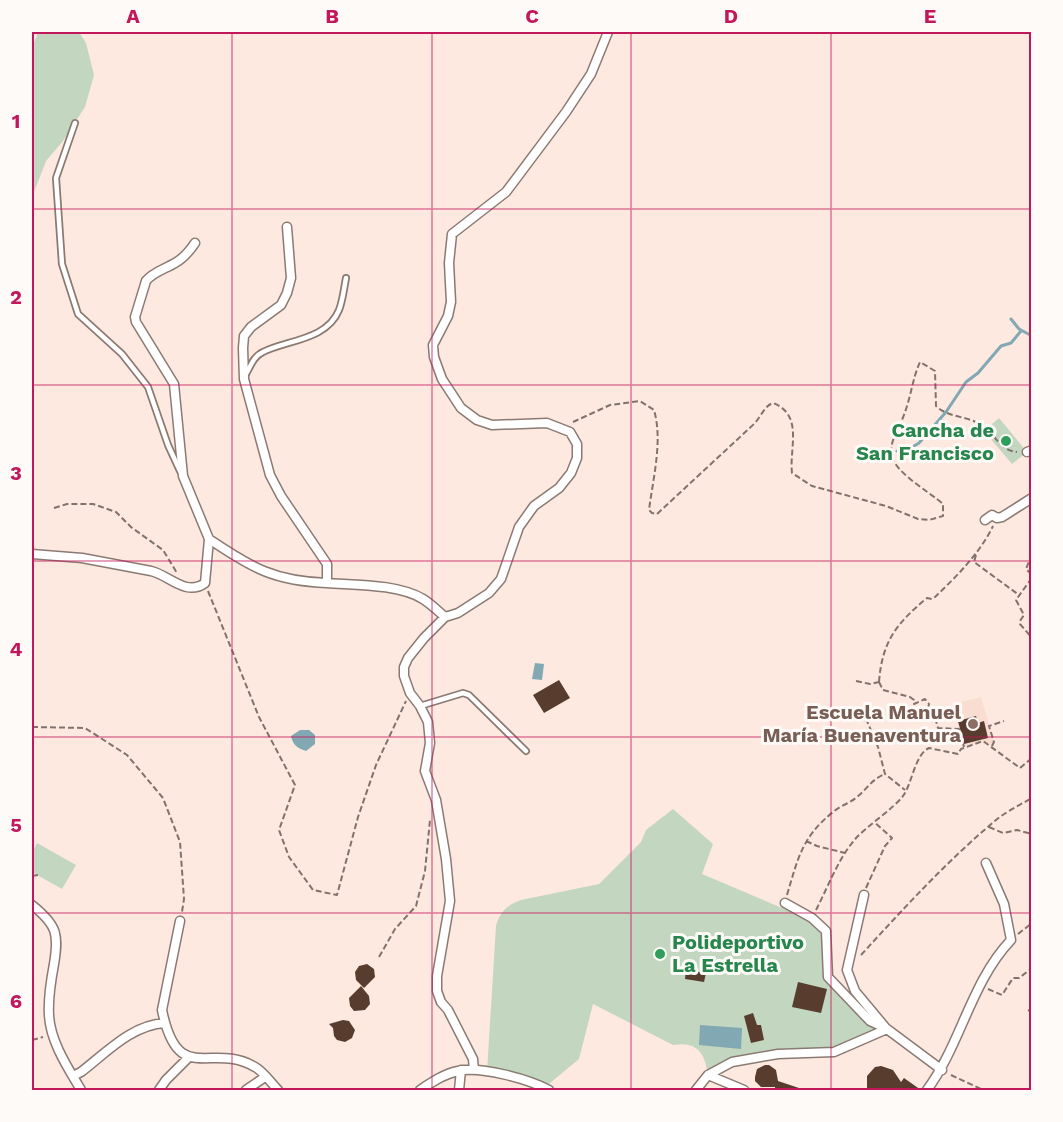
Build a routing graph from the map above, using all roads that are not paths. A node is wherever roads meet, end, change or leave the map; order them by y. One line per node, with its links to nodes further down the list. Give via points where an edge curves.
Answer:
1 (608, 32): 13 (street, via 591,74 506,192 452,234 452,302 433,345 442,379 461,408 477,420 492,425 547,423 570,432 577,444 577,458 559,488 523,519 501,579 489,593)
2 (75, 123): 7 (lane, via 56,178 62,264 78,314 122,354 148,387)
3 (287, 227): 6 (street, via 291,278 287,293 281,305 244,336)
4 (195, 243): 7 (street, via 187,255 149,277 135,317 174,384)
5 (346, 278): 6 (lane, via 339,310 328,324 306,338 262,352 253,360)
6 (244, 379): 12 (street, via 270,475 327,564)
7 (183, 476): 10 (street)
8 (1032, 498): 9 (street, via 997,518 992,515)
9 (985, 520)
10 (209, 539): 11 (street, via 205,583 200,587 178,585 151,571 82,558); 12 (street, via 249,565 278,577)
11 (32, 555)
12 (327, 583): 13 (street, via 408,593)
13 (445, 617): 14 (street, via 404,667 410,693)
14 (420, 706): 15 (lane, via 463,693 469,695); 25 (street, via 428,722 430,743 425,771 436,800 450,901 437,991 473,1059)
15 (526, 751)
16 (986, 863): 26 (street, via 1004,904 1011,940 980,984)
17 (864, 895): 22 (street, via 847,970 855,991)
18 (785, 903): 22 (street, via 826,931 828,977 870,1021)
19 (32, 905): 28 (street, via 53,926 57,936 48,1014 52,1035)
20 (180, 921): 21 (street, via 162,1010)
21 (165, 1023): 23 (street, via 178,1050); 28 (street, via 149,1025 129,1035)
22 (887, 1029): 26 (street); 27 (street, via 834,1052 778,1054 732,1062)
23 (189, 1057): 29 (street, via 232,1059 257,1068); 31 (street)
24 (461, 1070): 25 (street); 34 (street); 35 (street)
25 (474, 1070): 36 (street, via 510,1076)
26 (942, 1070): 39 (street)
27 (708, 1075): 37 (street); 38 (street)
28 (73, 1076): 30 (street)
29 (266, 1077): 32 (street); 33 (street)
30 (81, 1090)
31 (159, 1090)
32 (246, 1090)
33 (278, 1090)
34 (420, 1090)
35 (459, 1090)
36 (549, 1090)
37 (696, 1090)
38 (744, 1090)
39 (927, 1090)

